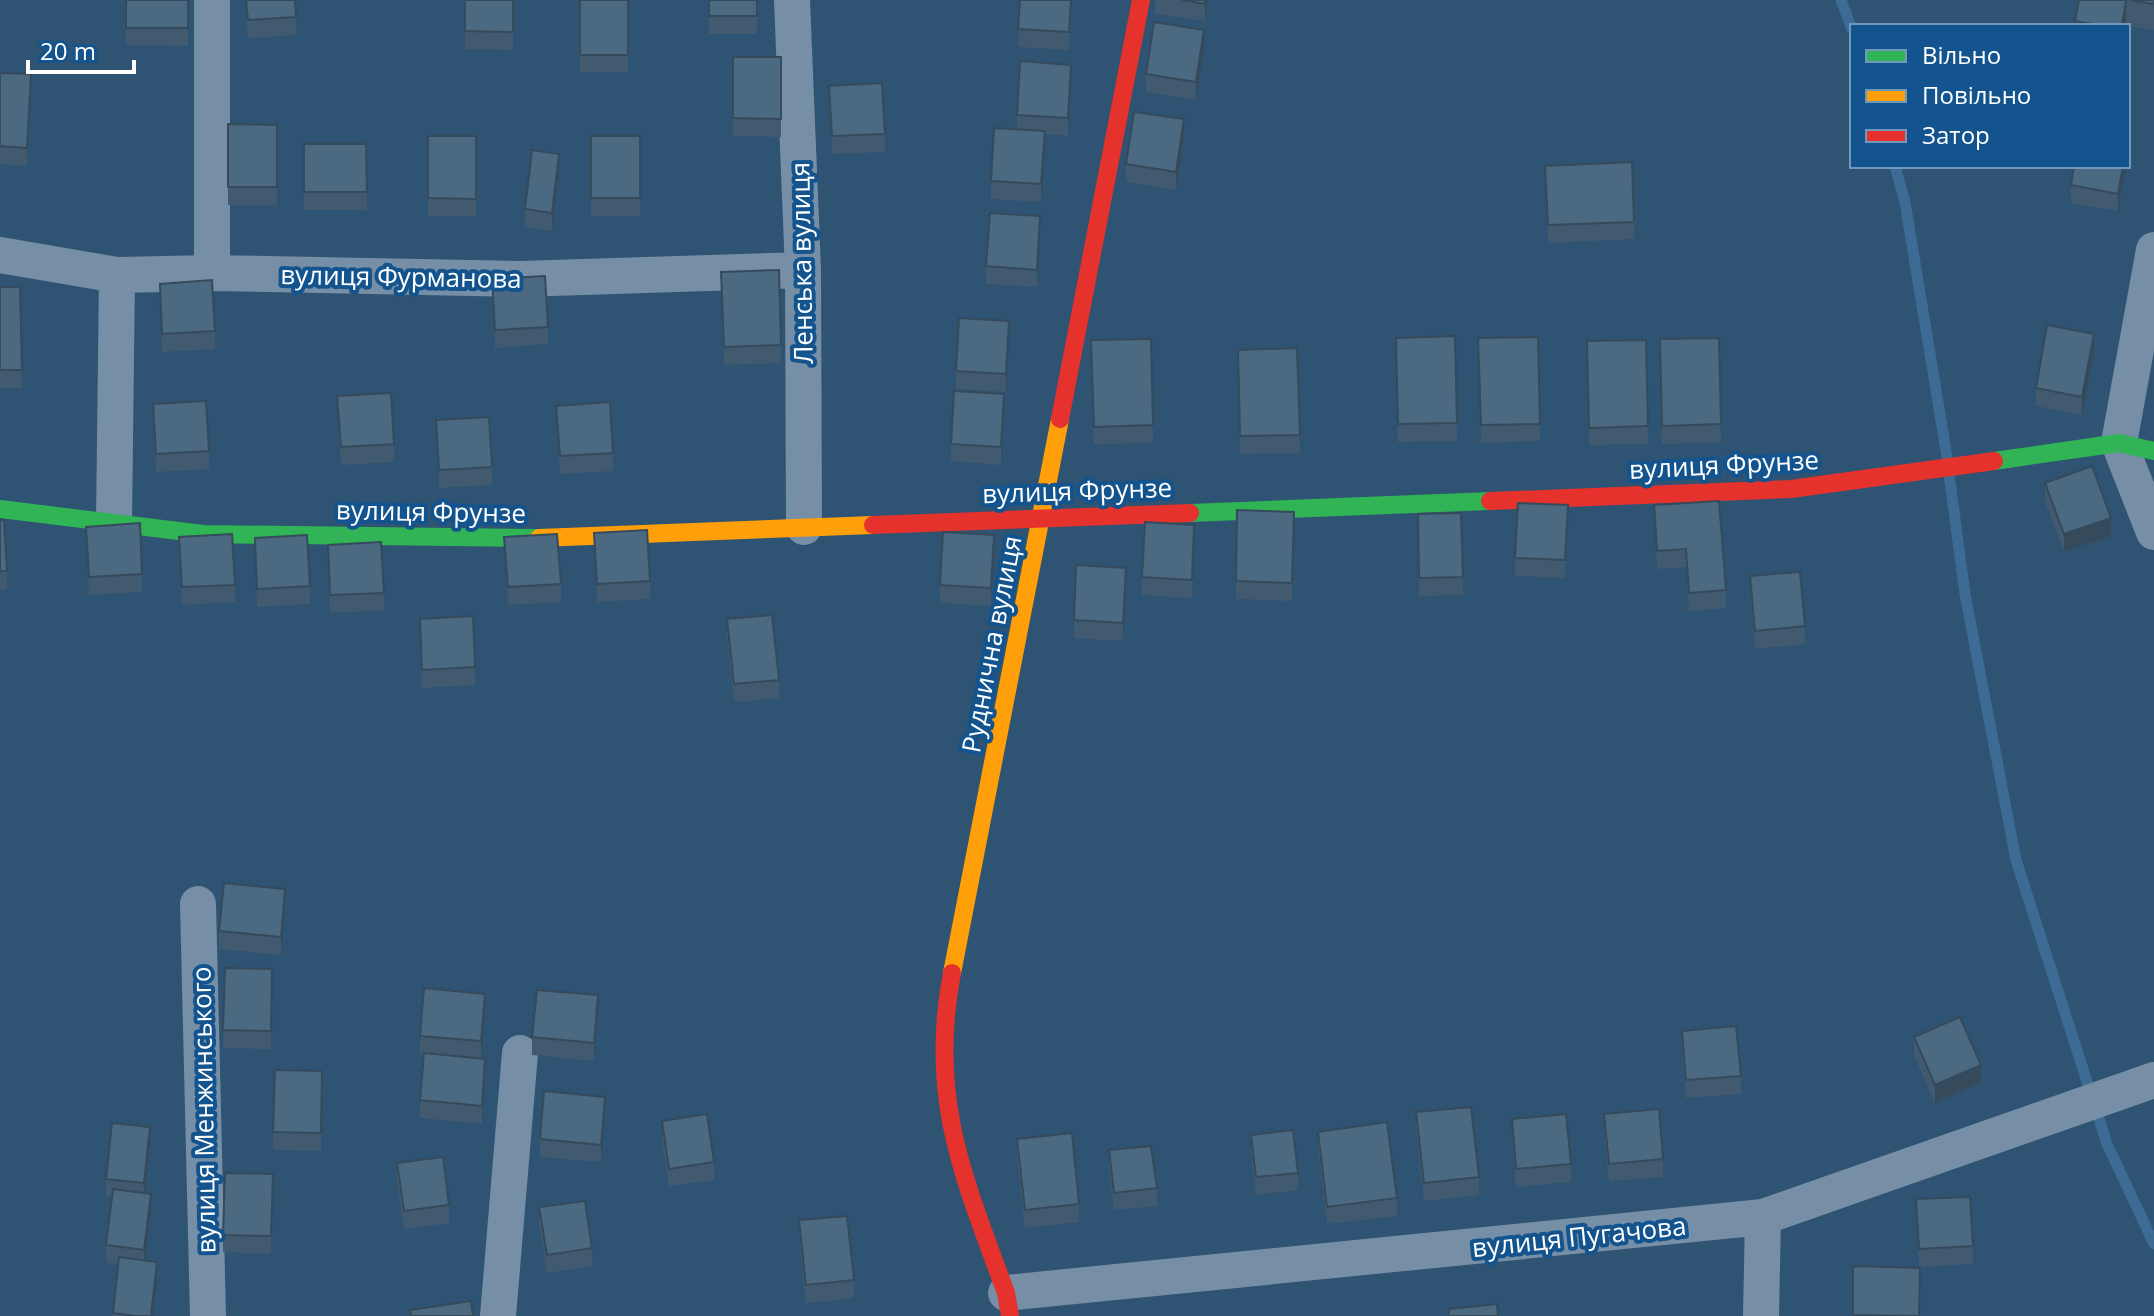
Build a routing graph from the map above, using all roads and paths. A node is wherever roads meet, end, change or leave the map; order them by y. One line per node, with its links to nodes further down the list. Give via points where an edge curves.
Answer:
1 (212, 0): 7 (street)
2 (792, 0): 6 (street, Ленська вулиця)
3 (1141, 0): 12 (street, Руднична вулиця)
4 (2154, 250): 9 (street)
5 (0, 255): 8 (street, вулиця Фурманова)
6 (803, 270): 7 (street, вулиця Фурманова, via 520,279); 14 (street, Ленська вулиця)
7 (212, 273): 8 (street, вулиця Фурманова)
8 (117, 275): 13 (street)
9 (2119, 443): 10 (street, вулиця Фрунзе); 12 (street, вулиця Фрунзе, via 1791,489); 15 (street)
10 (2154, 451)
11 (0, 509): 13 (street, вулиця Фрунзе)
12 (1043, 517): 14 (street, вулиця Фрунзе); 20 (street, Руднична вулиця, via 946,1004 943,1082 957,1158)
13 (114, 523): 14 (street, вулиця Фрунзе, via 203,534 542,538)
14 (804, 527)
15 (2154, 532)
16 (198, 904): 21 (street, вулиця Менжинського)
17 (520, 1053): 22 (street)
18 (2154, 1080): 19 (street, вулиця Пугачова)
19 (1763, 1217): 20 (street, вулиця Пугачова); 23 (street)
20 (1008, 1304)
21 (208, 1316)
22 (498, 1316)
23 (1761, 1316)

